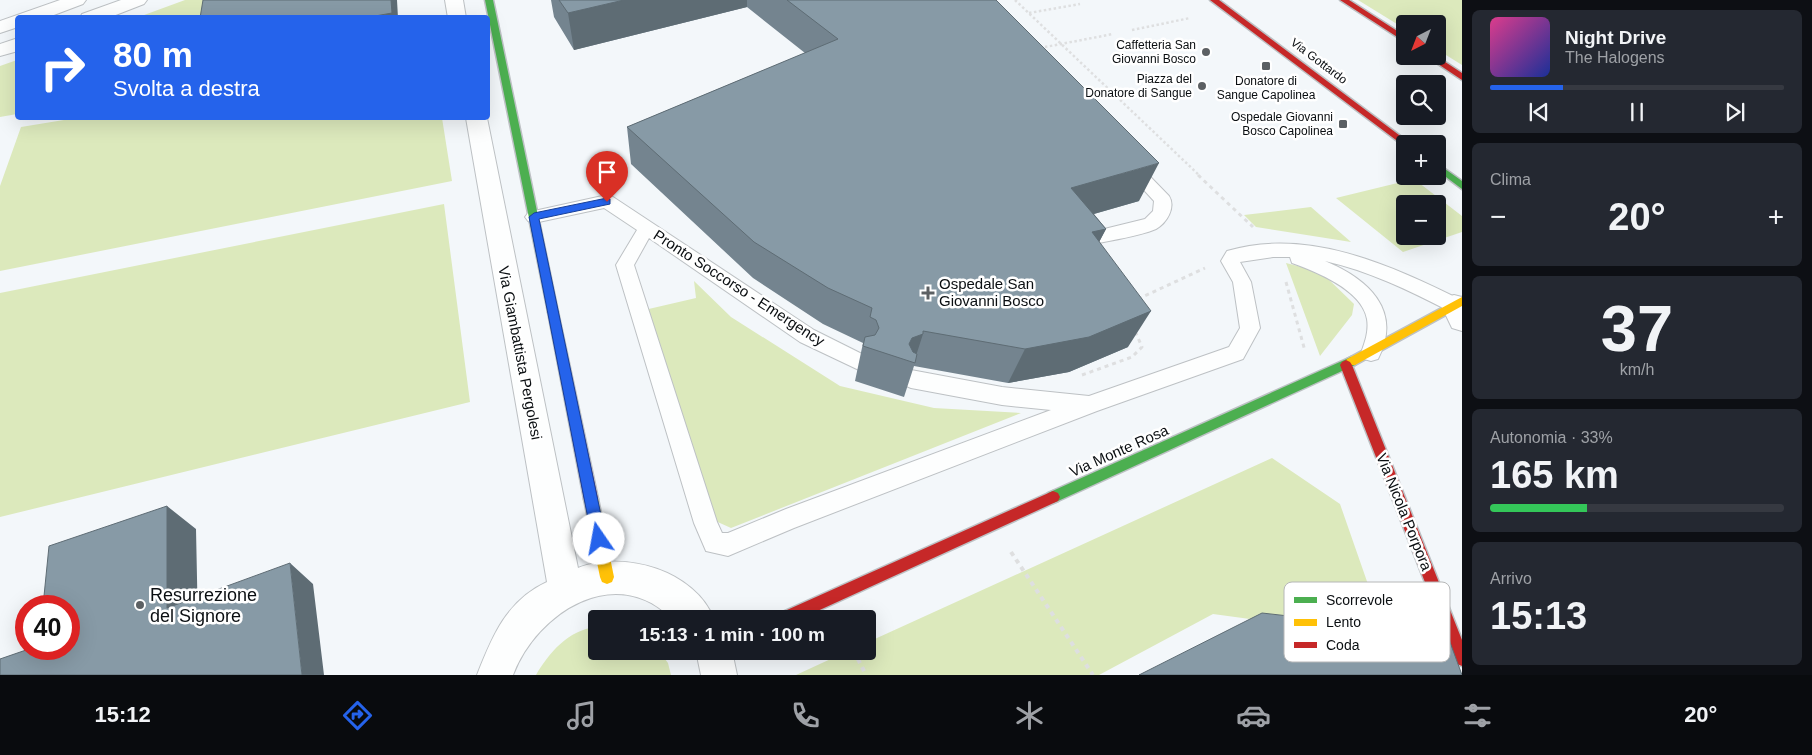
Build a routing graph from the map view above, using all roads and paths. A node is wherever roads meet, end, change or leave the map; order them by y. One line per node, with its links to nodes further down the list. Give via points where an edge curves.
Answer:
1 (77, 0): 10 (street)
2 (138, 0): 11 (street)
3 (454, 0): 12 (street)
4 (489, 0): 30 (street)
5 (1015, 0): 9 (path)
6 (1214, 0): 26 (street, Via Gottardo)
7 (1344, 0): 18 (street)
8 (1080, 4): 9 (path)
9 (1029, 13): 19 (path)
10 (35, 15)
11 (97, 15)
12 (456, 15)
13 (1190, 18): 16 (path)
14 (15, 22): 15 (street)
15 (0, 27)
16 (1132, 30)
17 (1113, 34): 19 (path)
18 (1396, 34)
19 (1061, 43): 21 (path); 33 (path)
20 (15, 45): 22 (street)
21 (1036, 49)
22 (0, 50)
23 (1444, 65): 24 (street)
24 (1462, 77)
25 (476, 120): 48 (street, Via Giambattista Pergolesi)
26 (1396, 136)
27 (1116, 151): 32 (lane, via 1162,200 1162,214 1151,224)
28 (1446, 173): 29 (street)
29 (1462, 186)
30 (534, 217): 31 (lane, Pronto Soccorso - Emergency, via 607,202); 46 (street)
31 (647, 227): 39 (lane, Pronto Soccorso - Emergency, via 807,336); 44 (lane, via 626,265 714,543 728,545)
32 (1094, 238)
33 (1278, 250): 34 (lane, via 1234,256); 36 (lane, via 1322,253 1350,260 1394,276); 38 (lane, via 1335,274 1364,296 1374,310 1376,320 1377,334); 43 (path)
34 (1230, 261): 35 (path, via 1194,272); 44 (lane, via 1242,282 1250,328 1236,354)
35 (1136, 300)
36 (1459, 309): 38 (street, Via Monte Rosa)
37 (1132, 323): 41 (path, via 1142,347 1132,357)
38 (1371, 353): 40 (street, Via Monte Rosa)
39 (859, 362)
40 (1346, 365): 43 (street, Via Monte Rosa); 47 (street, Via Nicola Porpora)
41 (1074, 378)
42 (911, 379): 44 (lane, via 1002,396)
43 (1312, 381): 45 (street, Via Monte Rosa)
44 (1089, 405)
45 (992, 525): 50 (street, Via Monte Rosa); 58 (path)
46 (607, 577): 48 (street); 49 (street, via 639,580 660,588 676,597)
47 (1432, 582)
48 (565, 589): 55 (street, via 521,624 506,646)
49 (688, 610)
50 (803, 610)
51 (1450, 629): 52 (street, Via Nicola Porpora)
52 (1462, 659)
53 (716, 660): 56 (street)
54 (858, 660): 57 (path)
55 (494, 675)
56 (719, 675)
57 (866, 675)
58 (1093, 675)

